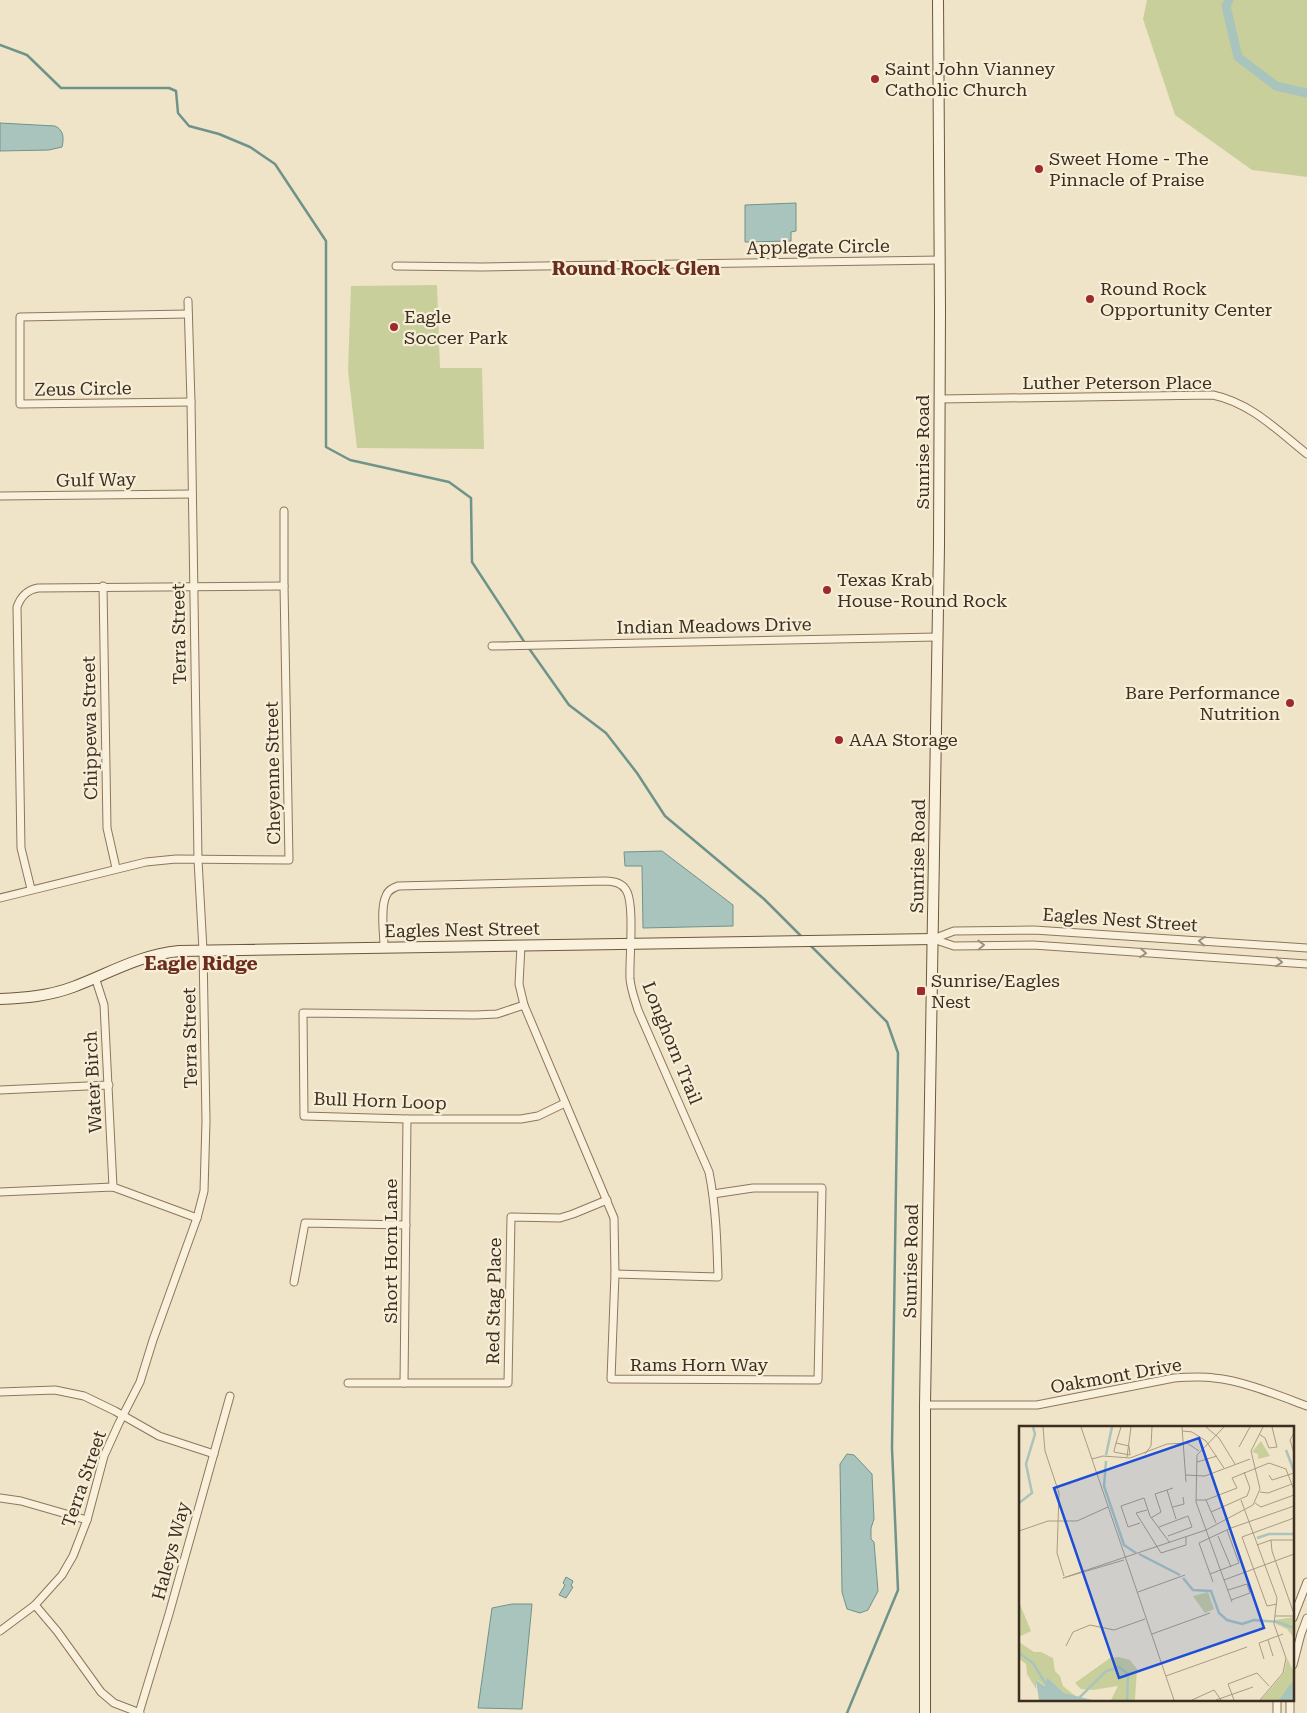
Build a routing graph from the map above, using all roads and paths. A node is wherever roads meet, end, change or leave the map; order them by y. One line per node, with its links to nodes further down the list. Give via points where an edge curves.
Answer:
1 (938, 0): 2 (main road, Sunrise Road)
2 (940, 260): 3 (street, Applegate Circle); 6 (main road, Sunrise Road)
3 (396, 266)
4 (188, 300): 5 (street, Terra Street)
5 (188, 314): 7 (street, Terra Street); 7 (street, Zeus Circle, via 20,317 20,404)
6 (940, 399): 8 (street, Luther Peterson Place, via 1213,395 1246,406); 15 (main road, Sunrise Road)
7 (191, 402): 9 (street, Terra Street)
8 (1307, 454)
9 (192, 494): 10 (street, Gulf Way); 12 (street, Terra Street)
10 (0, 496)
11 (284, 511): 14 (street, Cheyenne Street)
12 (194, 585): 13 (street); 14 (street); 17 (street, Terra Street)
13 (102, 586): 18 (street, Chippewa Street, via 106,828); 19 (street, via 31,589 17,607 21,848)
14 (284, 586): 17 (street, Cheyenne Street, via 289,860)
15 (936, 637): 16 (street, Indian Meadows Drive); 21 (main road, Sunrise Road)
16 (492, 646)
17 (198, 860): 18 (street, Cheyenne Street, via 166,859); 26 (street, Terra Street)
18 (116, 868): 19 (street, Cheyenne Street)
19 (31, 889): 20 (street, Cheyenne Street)
20 (0, 898)
21 (933, 939): 22 (main road, Eagles Nest Street); 25 (street, Eagles Nest Street, one-way to 21, via 1024,930 954,931); 27 (street, Eagles Nest Street, one-way to 27, via 954,946 1033,945); 47 (main road, Sunrise Road)
22 (630, 943): 23 (main road, Eagles Nest Street); 24 (street, Longhorn Trail, via 628,894 622,885 606,881 398,886 386,895); 37 (street, Longhorn Trail, via 630,980 638,1010 709,1172)
23 (521, 946): 24 (main road, Eagles Nest Street); 30 (street, Rams Horn Way, via 519,984)
24 (384, 947): 26 (main road, Eagles Nest Street)
25 (1307, 948)
26 (203, 950): 28 (main road, Eagles Nest Street, via 166,952 140,958); 39 (street, Terra Street, via 206,1156 204,1191)
27 (1307, 964)
28 (95, 977): 29 (main road, Eagles Nest Street, via 56,992); 31 (street, Water Birch, via 104,1005)
29 (0, 999)
30 (524, 1004): 33 (street, Rams Horn Way); 34 (street, Bull Horn Loop, via 497,1014 475,1015 303,1013 304,1116)
31 (109, 1085): 32 (street); 35 (street, Water Birch)
32 (0, 1090)
33 (565, 1103): 34 (street, Bull Horn Loop, via 538,1116 521,1118); 38 (street, Rams Horn Way)
34 (407, 1119): 40 (street, Short Horn Lane)
35 (113, 1187): 36 (street); 39 (street)
36 (0, 1192)
37 (714, 1194): 41 (street, Longhorn Trail, via 718,1278); 41 (street, Rams Horn Way, via 753,1188 822,1188 818,1380 611,1379)
38 (606, 1200): 41 (street, Rams Horn Way, via 614,1218); 44 (street, Red Stag Place, via 560,1218 511,1217 508,1383)
39 (197, 1218): 49 (street, Terra Street, via 140,1382)
40 (406, 1225): 42 (street, via 305,1223); 44 (street, Short Horn Lane)
41 (615, 1274)
42 (294, 1282)
43 (348, 1383): 44 (street, Red Stag Place)
44 (404, 1383)
45 (0, 1392): 49 (street, via 70,1392)
46 (230, 1396): 50 (street, Haleys Way)
47 (925, 1405): 48 (street, Oakmont Drive, via 1037,1405 1174,1378 1198,1377 1239,1383); 62 (main road, Sunrise Road)
48 (1307, 1406)
49 (122, 1415): 50 (street, via 159,1436); 52 (street, Terra Street, via 104,1456)
50 (214, 1454): 61 (street, Haleys Way)
51 (0, 1498): 52 (street)
52 (87, 1520): 54 (street, Terra Street, via 62,1576)
53 (1307, 1582): 55 (street)
54 (36, 1605): 57 (street, Terra Street); 61 (street, via 101,1692 114,1703)
55 (1294, 1615)
56 (1307, 1618): 58 (street)
57 (0, 1631)
58 (1294, 1662)
59 (1277, 1700): 63 (street)
60 (1290, 1700): 64 (street)
61 (140, 1713)
62 (925, 1713)
63 (1277, 1713)
64 (1290, 1713)

